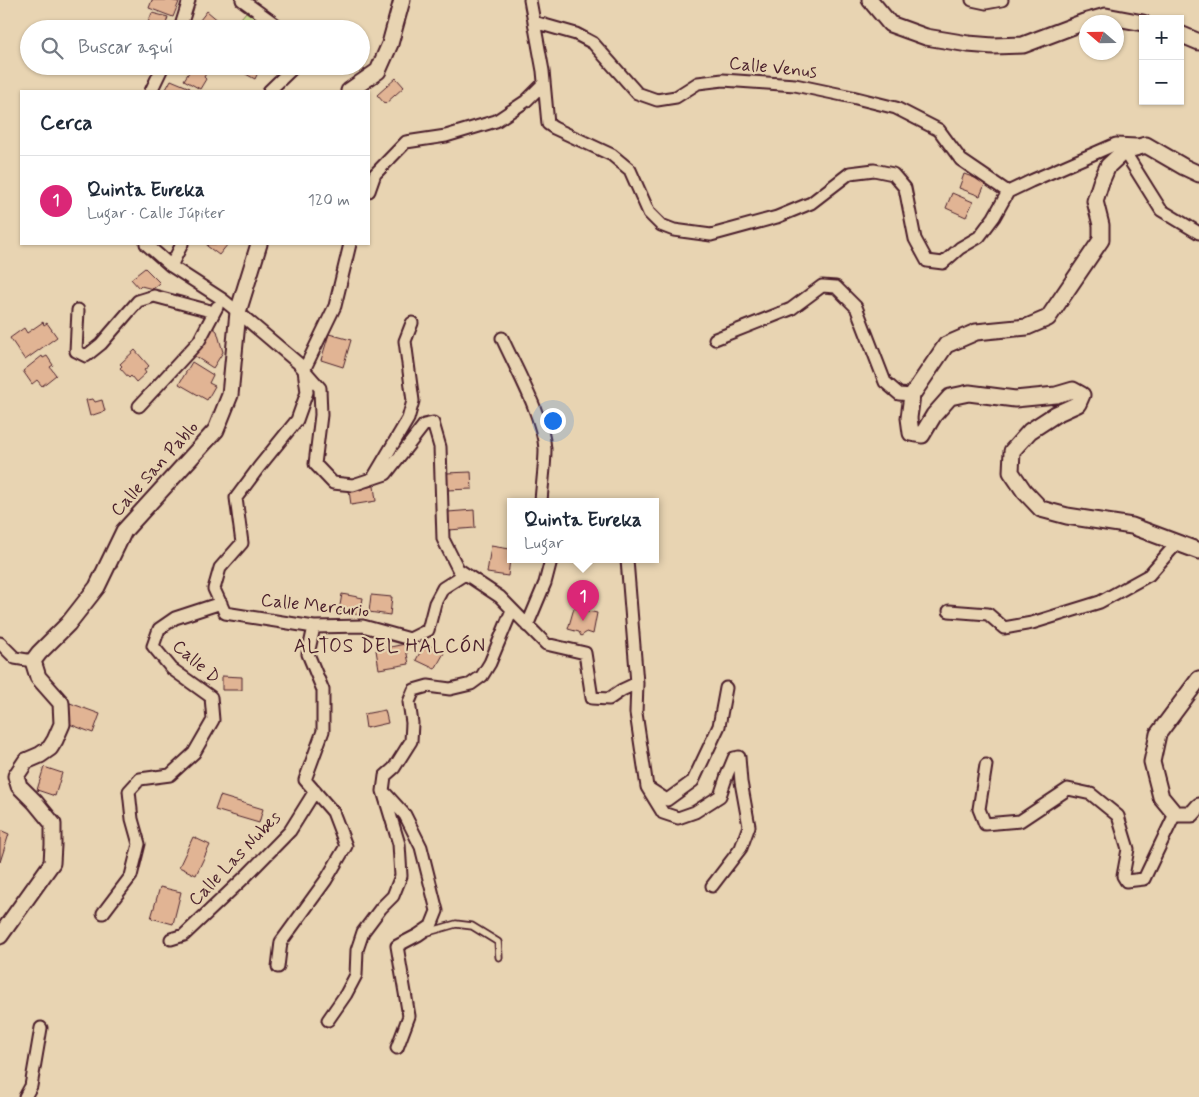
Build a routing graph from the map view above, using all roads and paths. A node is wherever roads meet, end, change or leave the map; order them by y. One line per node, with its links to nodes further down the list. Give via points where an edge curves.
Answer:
1 (190, 0): 8 (street)
2 (242, 0): 9 (street)
3 (402, 0): 19 (street, via 390,44 378,71)
4 (530, 0): 10 (street)
5 (870, 0): 11 (street, via 890,24 926,36 968,44 1023,45 1106,16)
6 (972, 0): 7 (street, via 986,3)
7 (1002, 0)
8 (183, 20)
9 (270, 20)
10 (534, 22): 16 (street); 24 (street, Calle Venus, via 576,34 593,43 637,93 657,100 676,96 698,83 723,80 795,85 896,108 939,130 961,160)
11 (1139, 22)
12 (1184, 36): 13 (street)
13 (1199, 42)
14 (158, 75): 17 (street)
15 (286, 75): 18 (street)
16 (544, 84): 23 (street, via 496,121 446,136 406,142 375,174); 24 (street, via 548,124 612,155 630,170 649,213 661,225 674,230 712,236 778,217 811,203 850,173 874,170 893,174 905,188 915,239 927,261 943,262 980,237)
17 (151, 90)
18 (270, 90)
19 (350, 90)
20 (1146, 145): 21 (street); 22 (street); 24 (street, via 1116,144)
21 (1124, 151): 25 (street, via 1161,210); 39 (street, via 1108,166 1095,201 1101,240 1048,318 1027,327 976,332 946,345)
22 (1199, 174)
23 (370, 188)
24 (1008, 192)
25 (1199, 233)
26 (147, 245): 30 (street)
27 (182, 245): 30 (street)
28 (258, 245): 34 (street, Calle San Pablo)
29 (350, 245): 38 (street, via 335,306)
30 (171, 266): 31 (street)
31 (222, 299): 33 (street); 34 (street)
32 (78, 310): 33 (street, via 76,351 86,356 101,344 138,301 154,296)
33 (214, 312): 40 (street, via 199,341)
34 (238, 312): 38 (street); 54 (street, Calle San Pablo, via 230,395 216,430 124,530 97,587 68,624)
35 (412, 323): 41 (street, via 405,341 414,401 408,419)
36 (502, 338): 42 (street, via 542,429)
37 (715, 339): 39 (street, via 790,309 822,286 836,288 856,307 885,382 899,394)
38 (304, 370): 41 (street, via 320,388 322,415 315,464 333,483 353,485); 48 (street, via 307,392 296,420 236,498 242,543 220,568 214,589)
39 (912, 395): 43 (street, via 911,433 922,435 950,397 969,393 1015,400 1073,390 1082,395 1078,404 1030,431 1012,451 1011,472 1041,509 1132,526)
40 (139, 406)
41 (373, 478): 47 (street, via 386,474 424,425 433,423 440,447 443,539 458,569)
42 (541, 498)
43 (1177, 543): 44 (street); 50 (street, via 1141,580 1100,602 1032,623 1004,628 988,614)
44 (1199, 551)
45 (550, 563): 51 (street)
46 (628, 563): 56 (street)
47 (465, 574): 49 (street, via 500,597); 52 (street, Calle Mercurio, via 443,588 428,630 410,639 363,626)
48 (221, 603): 52 (street, Calle Mercurio, via 226,613); 65 (street, Calle D, via 176,618 159,629 152,646 172,669 211,697 213,720 194,753 170,775 140,779 129,791 139,844 131,876)
49 (512, 610): 51 (street); 61 (street, via 482,676 471,684 450,689 428,686 414,690 409,702 411,741 394,768 384,776)
50 (949, 611)
51 (527, 626): 56 (street, via 546,644 586,653 592,698 609,699)
52 (314, 627): 60 (street, via 308,654 323,690 323,731 305,780)
53 (0, 643): 54 (street, via 15,658)
54 (32, 661): 67 (street, via 38,677 61,703 62,724 50,748 26,762 16,776 19,786 53,824 52,863)
55 (1199, 680): 63 (street, via 1158,734 1152,762 1161,796)
56 (637, 683): 59 (street, via 636,713)
57 (726, 688): 59 (street, via 719,726 693,781 667,800)
58 (986, 765): 63 (street, via 979,809 985,824 1020,821 1068,789 1091,794 1118,816 1128,849 1123,876 1126,882 1144,879)
59 (647, 787): 64 (street, via 663,813 678,818 695,812 720,796 734,758 739,757 749,826 740,848)
60 (315, 791): 68 (street, Calle Las Nubes, via 290,831 259,863 184,935); 70 (street, via 333,812 346,846 282,942)
61 (383, 791): 66 (street, via 405,815 421,847 437,911 431,926); 71 (street, via 399,844 401,876 393,896 363,932 357,950 356,975)
62 (1199, 806): 63 (street, via 1192,814)
63 (1175, 814)
64 (712, 886)
65 (103, 913)
66 (418, 935): 69 (lane, via 456,924 472,926 498,942); 73 (street, via 397,946 409,1016)
67 (0, 936)
68 (171, 939)
69 (499, 957)
70 (278, 968)
71 (328, 1020)
72 (41, 1028): 74 (street, via 31,1086)
73 (397, 1048)
74 (25, 1097)

